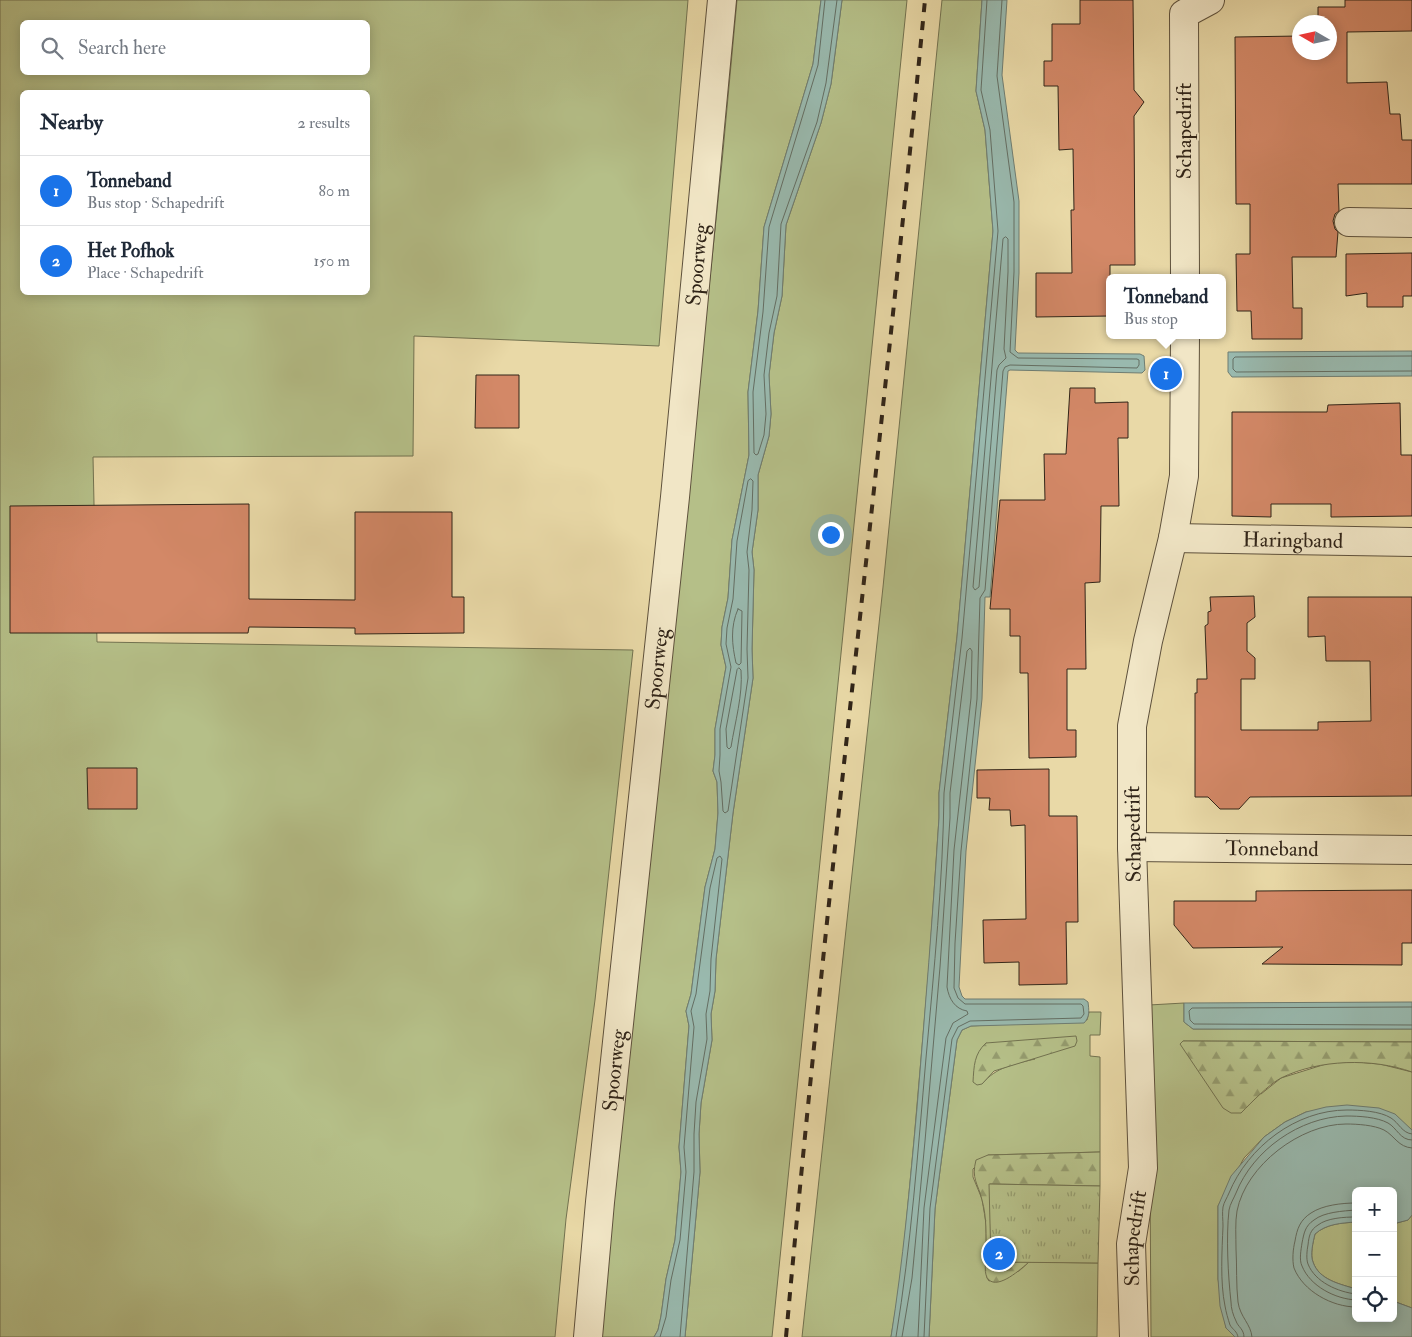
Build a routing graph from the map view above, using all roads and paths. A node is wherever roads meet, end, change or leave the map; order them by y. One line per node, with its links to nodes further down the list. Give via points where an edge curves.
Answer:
1 (722, 0): 12 (street, Spoorweg, via 677,477)
2 (1210, 0): 3 (street, Schapedrift)
3 (1182, 7): 6 (street, Schapedrift)
4 (1349, 222): 5 (street)
5 (1412, 223)
6 (1185, 274)
7 (1185, 339): 8 (street, Schapedrift, via 1184,476)
8 (1173, 538): 9 (street, Haringband); 10 (street, Schapedrift, via 1132,726)
9 (1412, 542)
10 (1132, 848): 11 (street, Tonneband); 13 (street, Schapedrift, via 1143,1168 1131,1244)
11 (1412, 850)
12 (588, 1337)
13 (1134, 1337)

